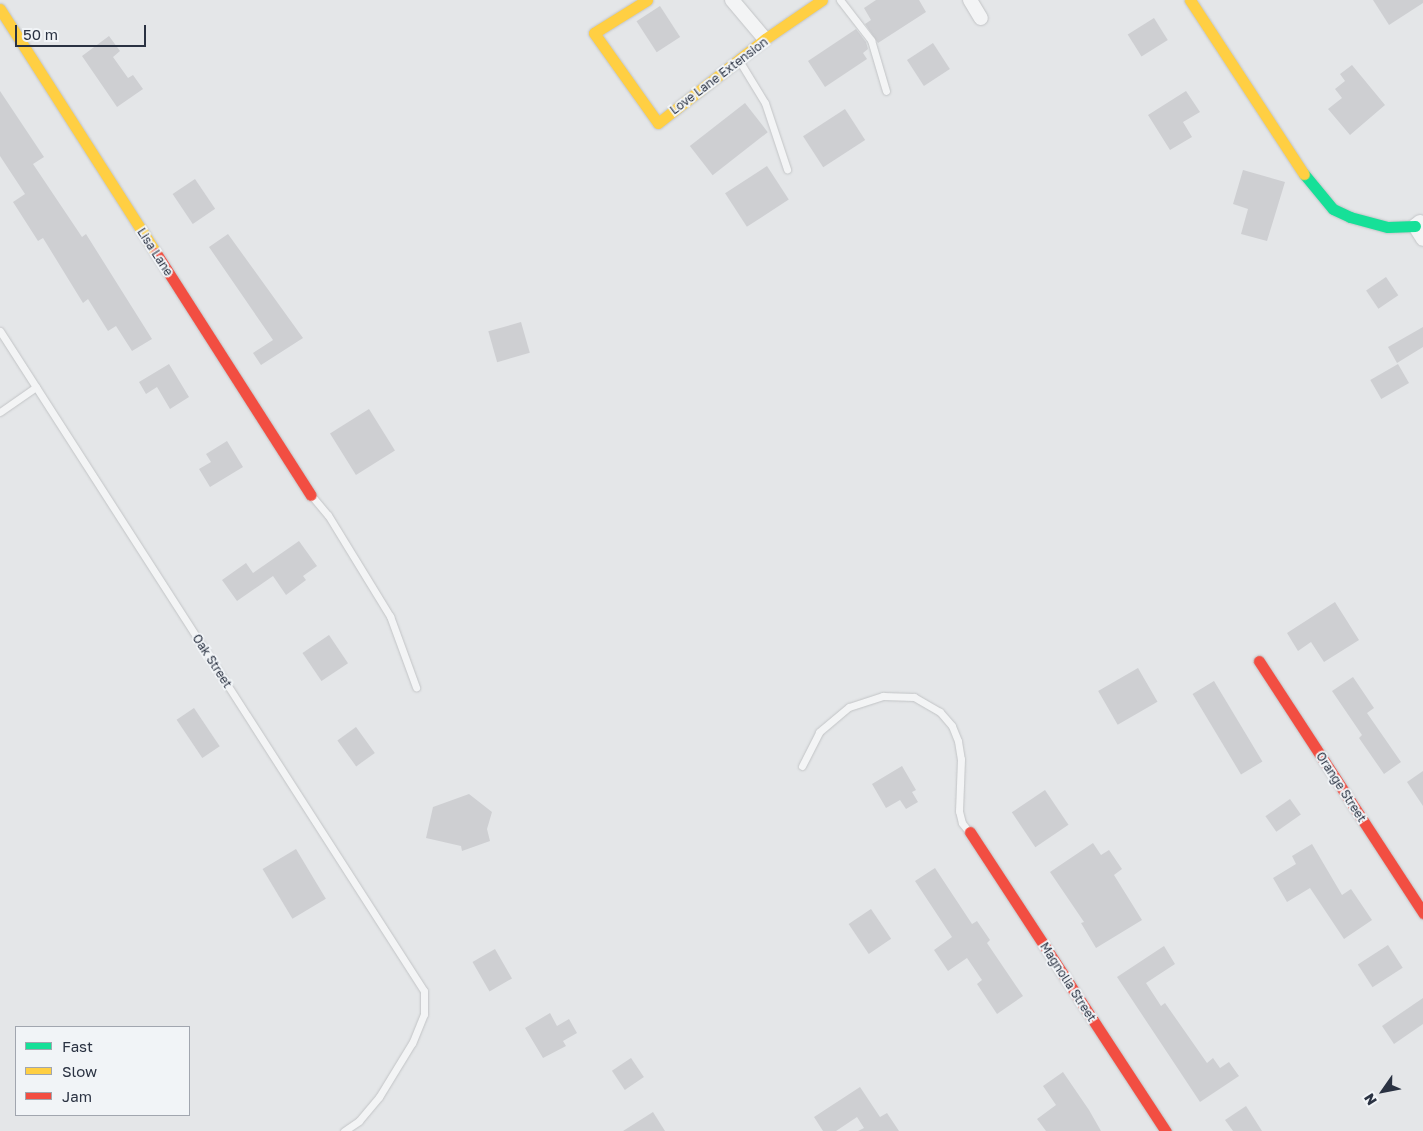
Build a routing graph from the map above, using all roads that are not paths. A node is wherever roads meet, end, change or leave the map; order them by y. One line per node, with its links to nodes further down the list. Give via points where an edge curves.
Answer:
1 (647, 0): 10 (street, Love Lane Extension, via 594,34 658,123)
2 (732, 0): 9 (street)
3 (822, 0): 9 (street, Love Lane Extension)
4 (840, 0): 11 (lane, via 871,40)
5 (970, 0): 8 (street)
6 (1190, 0): 13 (street, via 1309,182 1333,209 1388,227)
7 (0, 9): 18 (street, Lisa Lane)
8 (981, 18)
9 (765, 39): 10 (street, Love Lane Extension)
10 (738, 60): 12 (lane, via 765,103)
11 (886, 91)
12 (787, 169)
13 (1419, 223): 14 (street)
14 (1423, 239)
15 (0, 331): 16 (lane, Oak Street)
16 (36, 387): 17 (lane); 24 (lane, Oak Street, via 424,991 424,1014 412,1043 380,1097 359,1121)
17 (0, 412)
18 (311, 495): 20 (lane, via 328,515 390,616)
19 (1259, 661): 23 (street, Orange Street)
20 (416, 687)
21 (802, 766): 22 (lane, via 819,732 849,707 883,696 914,697 940,712 958,741 961,760 959,811 962,823)
22 (970, 832): 25 (street, Magnolia Street)
23 (1423, 913)
24 (344, 1131)
25 (1166, 1131)

